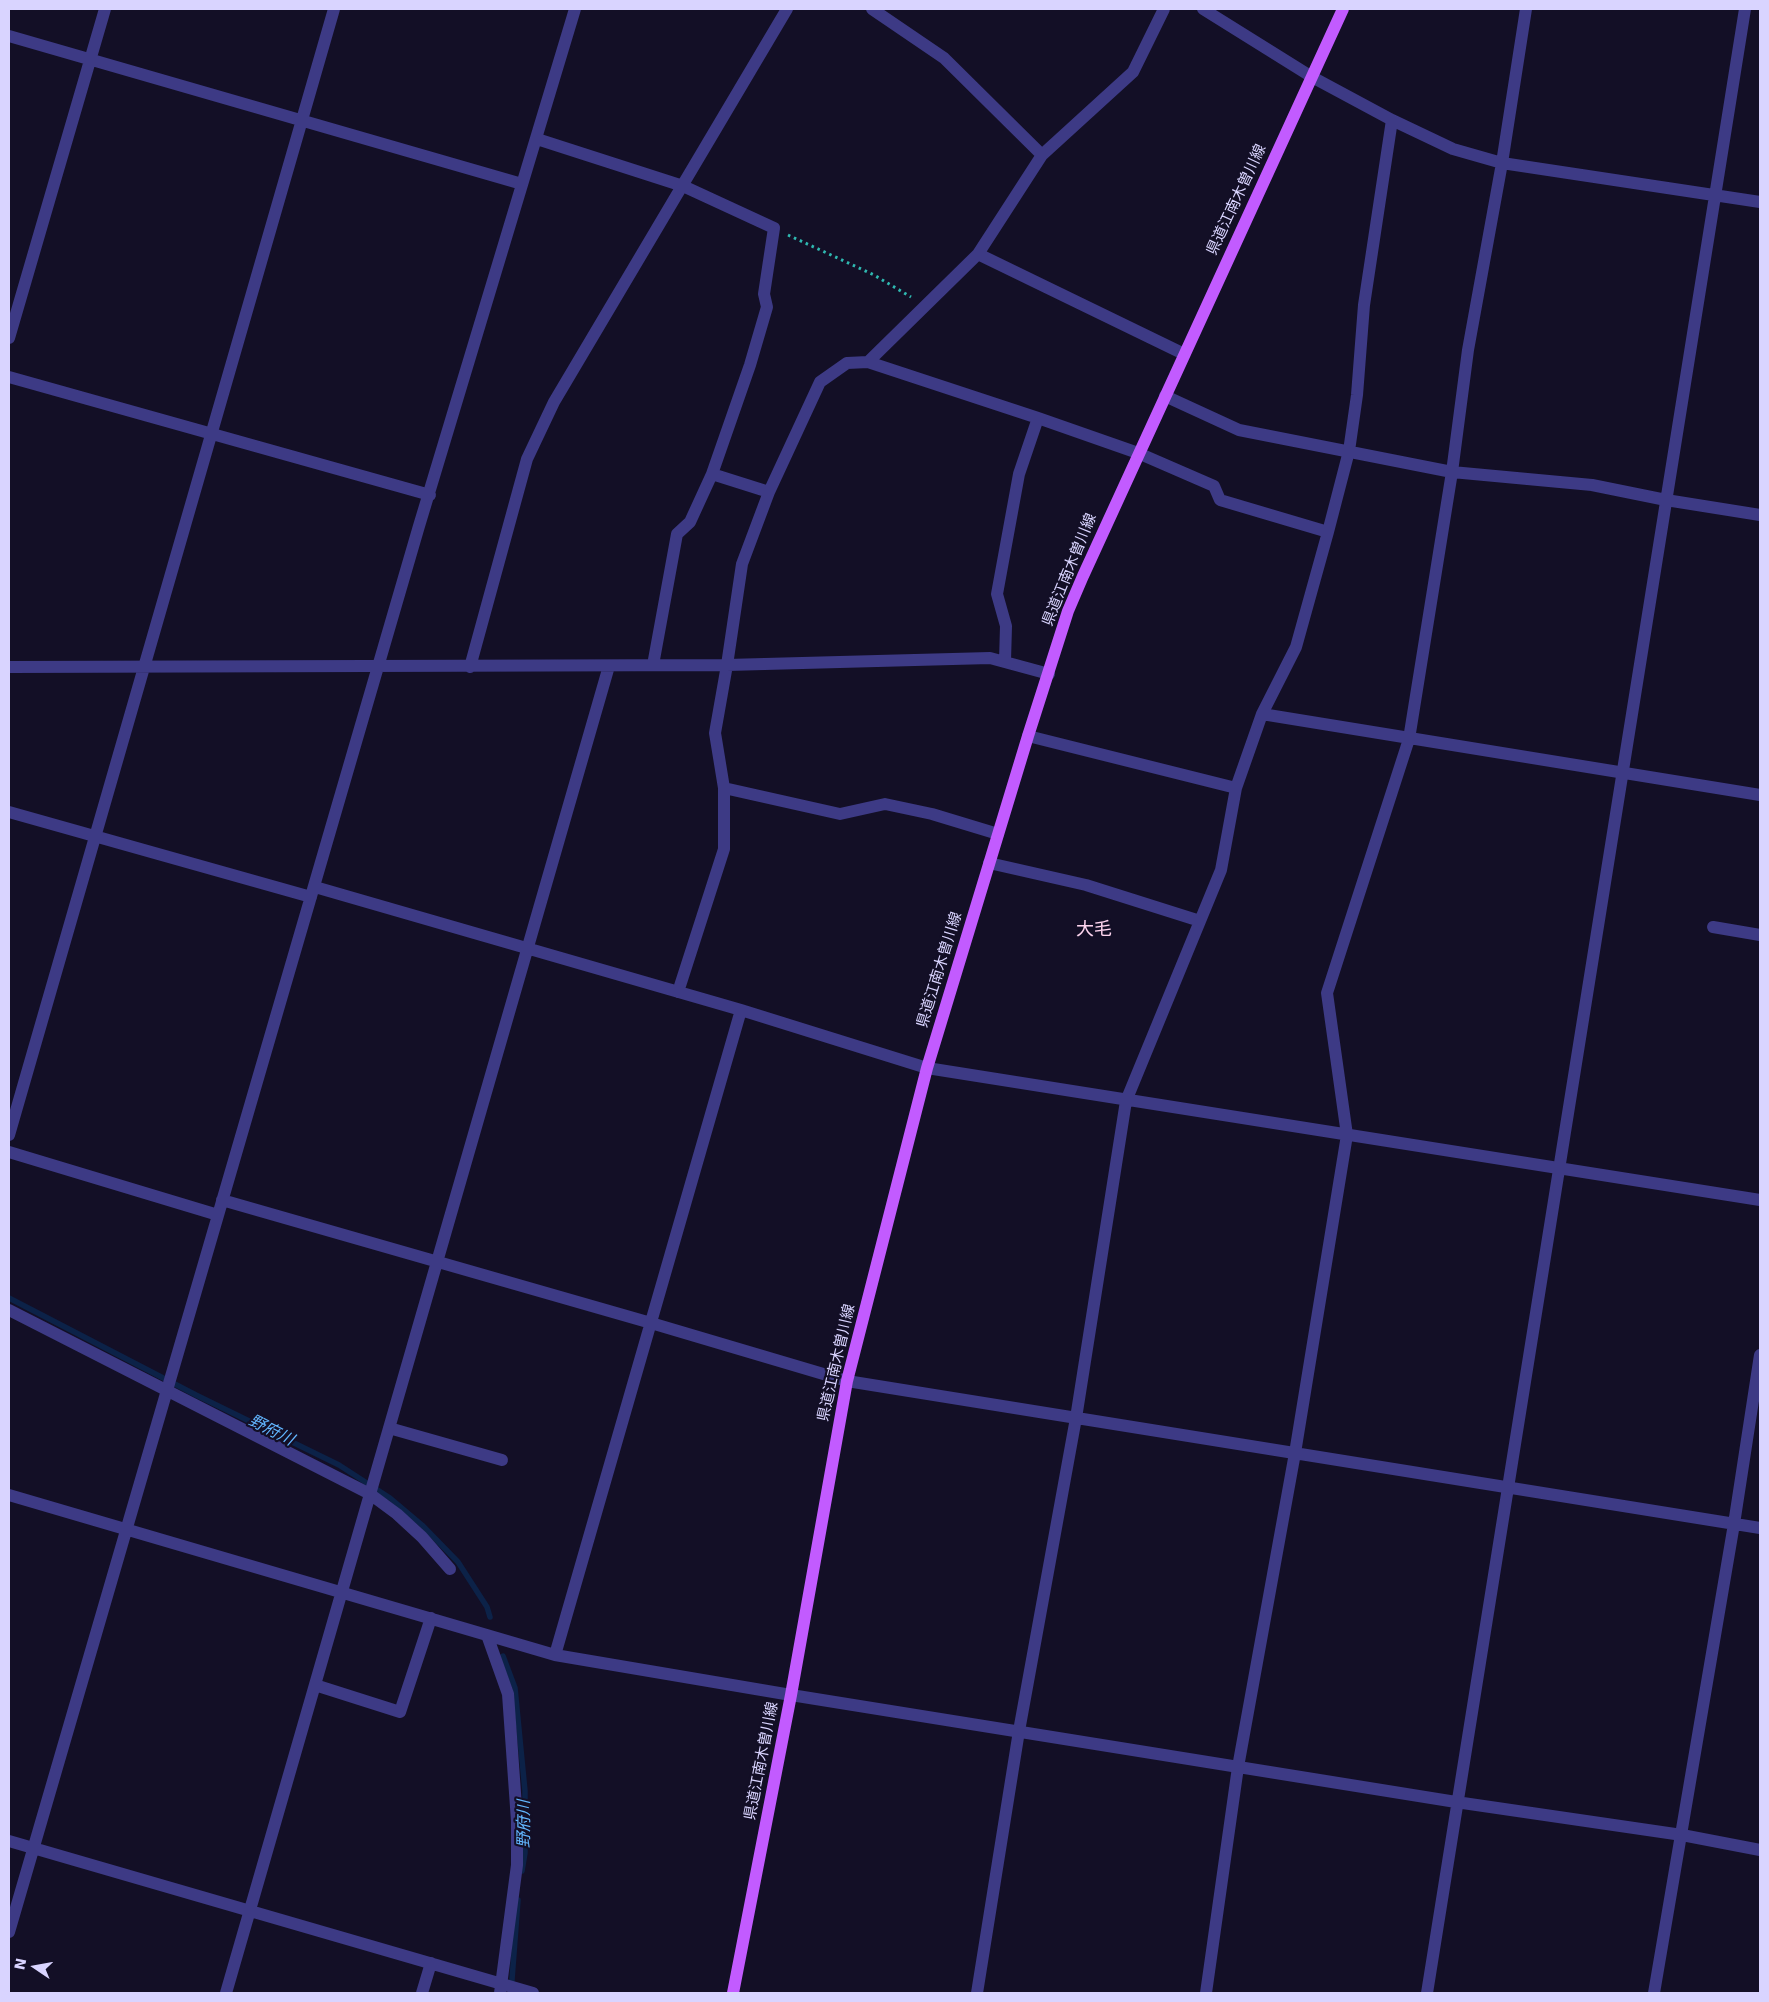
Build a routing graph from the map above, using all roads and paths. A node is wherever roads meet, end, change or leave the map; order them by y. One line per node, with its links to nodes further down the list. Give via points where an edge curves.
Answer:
1 (105, 9): 12 (street)
2 (334, 9): 14 (street)
3 (575, 9): 16 (street)
4 (787, 9): 20 (street)
5 (872, 9): 17 (street, via 944,58)
6 (1164, 9): 17 (street, via 1133,72)
7 (1203, 9): 13 (street)
8 (1343, 9): 13 (main road, 県道江南木曽川線)
9 (1526, 9): 18 (street)
10 (1745, 9): 21 (street)
11 (9, 36): 12 (street)
12 (91, 59): 14 (street); 26 (street)
13 (1312, 77): 15 (street); 27 (main road, 県道江南木曽川線)
14 (302, 120): 19 (street); 32 (street)
15 (1392, 120): 18 (street, via 1453,149); 33 (street, via 1364,305)
16 (537, 139): 19 (street); 20 (street)
17 (1042, 156): 24 (street)
18 (1502, 163): 21 (street); 35 (street, via 1468,350)
19 (522, 184): 38 (street)
20 (683, 186): 23 (street); 49 (street, via 554,402 527,459)
21 (1717, 195): 22 (street); 39 (street)
22 (1760, 202)
23 (774, 228): 25 (path, via 874,276); 36 (street, via 764,294 767,307)
24 (978, 254): 25 (street); 27 (street)
25 (924, 305): 28 (street)
26 (9, 338)
27 (1184, 354): 30 (main road, 県道江南木曽川線)
28 (868, 362): 31 (street); 37 (street, via 846,363 820,382)
29 (9, 376): 32 (street)
30 (1165, 396): 33 (street, via 1239,430); 34 (main road, 県道江南木曽川線)
31 (1038, 418): 34 (street); 42 (street, via 1020,474 997,594 1006,626)
32 (212, 435): 38 (street); 44 (street)
33 (1349, 451): 35 (street); 41 (street)
34 (1138, 453): 41 (street, via 1214,486 1220,500); 50 (main road, 県道江南木曽川線, via 1068,611)
35 (1452, 472): 39 (street, via 1592,485); 53 (street)
36 (712, 474): 37 (street); 47 (street, via 690,522 677,534)
37 (769, 492): 43 (street, via 742,564)
38 (430, 495): 45 (street)
39 (1666, 500): 40 (street); 54 (street)
40 (1760, 515)
41 (1328, 532): 51 (street, via 1296,646)
42 (1005, 661): 43 (street, via 990,658); 50 (street)
43 (727, 665): 47 (street); 55 (street, via 715,733)
44 (145, 666): 45 (street); 48 (street); 60 (street)
45 (380, 666): 49 (street); 62 (street)
46 (609, 666): 47 (street); 49 (street); 66 (street)
47 (653, 666)
48 (9, 667)
49 (470, 667)
50 (1049, 674): 52 (main road, 県道江南木曽川線)
51 (1262, 714): 53 (street); 56 (street)
52 (1028, 736): 56 (street); 59 (main road, 県道江南木曽川線)
53 (1409, 739): 54 (street); 72 (street, via 1327,993)
54 (1622, 772): 57 (street); 74 (street)
55 (724, 788): 59 (street, via 840,814 885,804); 67 (street, via 724,849)
56 (1236, 788): 63 (street, via 1221,870)
57 (1760, 795)
58 (9, 812): 60 (street)
59 (998, 834): 61 (main road, 県道江南木曽川線)
60 (96, 837): 62 (street); 71 (street)
61 (989, 863): 63 (street, via 1086,885); 69 (main road, 県道江南木曽川線)
62 (313, 892): 66 (street); 75 (street)
63 (1200, 921): 70 (street)
64 (1713, 927): 65 (street)
65 (1760, 934)
66 (528, 949): 67 (street); 78 (street)
67 (678, 992): 68 (street)
68 (741, 1010): 69 (street); 80 (street)
69 (927, 1068): 70 (street); 82 (main road, 県道江南木曽川線)
70 (1126, 1101): 72 (street); 84 (street)
71 (9, 1135)
72 (1347, 1136): 74 (street); 86 (street)
73 (9, 1152): 77 (street)
74 (1558, 1169): 76 (street); 88 (street)
75 (222, 1200): 77 (street); 78 (street)
76 (1760, 1200)
77 (218, 1215): 83 (street)
78 (438, 1263): 80 (street); 85 (street)
79 (9, 1310): 83 (street)
80 (651, 1323): 82 (street); 98 (street)
81 (1760, 1355): 91 (street)
82 (847, 1382): 84 (street); 100 (main road, 県道江南木曽川線)
83 (168, 1384): 89 (street); 93 (street)
84 (1076, 1418): 86 (street); 101 (street)
85 (390, 1428): 87 (street); 89 (street)
86 (1294, 1453): 88 (street); 102 (street)
87 (502, 1460)
88 (1507, 1488): 91 (street); 103 (street)
89 (370, 1494): 94 (street, via 416,1531); 95 (street)
90 (9, 1495): 93 (street)
91 (1734, 1524): 92 (street); 104 (street)
92 (1760, 1528)
93 (126, 1530): 95 (street); 106 (street)
94 (450, 1569)
95 (342, 1592): 96 (street); 99 (street)
96 (431, 1618): 97 (street); 99 (street, via 400,1712)
97 (487, 1635): 98 (street); 111 (street, via 508,1694 517,1821 517,1865)
98 (554, 1654): 100 (street)
99 (315, 1685): 108 (street)
100 (791, 1695): 101 (street); 115 (main road, 県道江南木曽川線)
101 (1019, 1731): 102 (street); 116 (street)
102 (1238, 1767): 103 (street); 117 (street)
103 (1456, 1802): 104 (street); 118 (street)
104 (1682, 1836): 107 (street); 119 (street)
105 (9, 1841): 106 (street)
106 (33, 1848): 108 (street); 109 (street)
107 (1760, 1850)
108 (250, 1911): 110 (street); 113 (street)
109 (9, 1932)
110 (431, 1963): 111 (street); 114 (street)
111 (502, 1987): 112 (street)
112 (528, 1992)
113 (226, 1993)
114 (422, 1993)
115 (733, 1993)
116 (977, 1993)
117 (1206, 1993)
118 (1426, 1993)
119 (1654, 1993)

